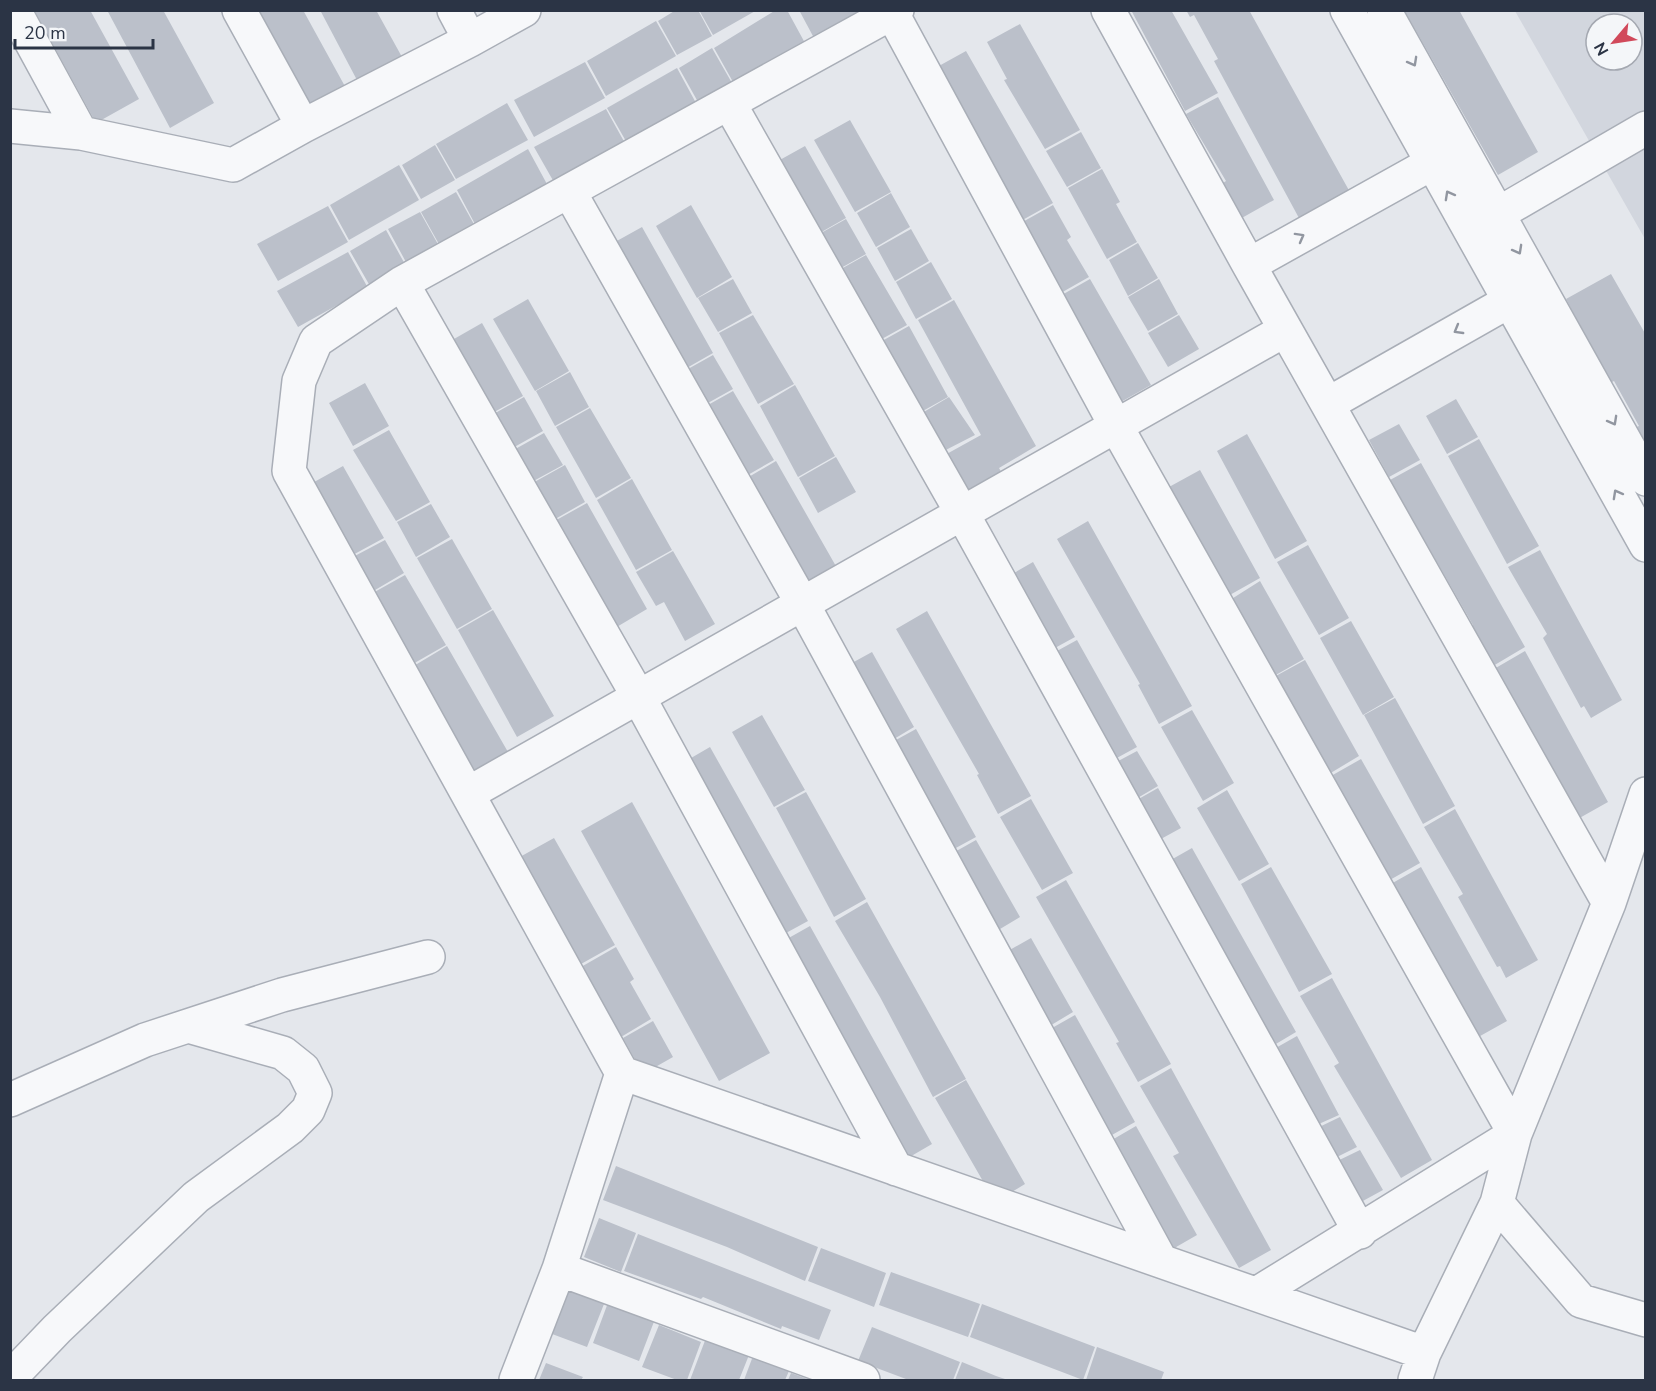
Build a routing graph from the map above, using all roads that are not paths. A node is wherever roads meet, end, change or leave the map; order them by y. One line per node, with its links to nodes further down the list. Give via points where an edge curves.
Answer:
1 (14, 10): 14 (street)
2 (239, 10): 12 (street)
3 (454, 10): 9 (street)
4 (524, 10): 9 (street)
5 (1108, 10): 20 (street)
6 (1347, 10): 16 (street)
7 (1384, 10): 15 (street, one-way to 15)
8 (895, 12): 10 (street); 25 (street)
9 (470, 40): 12 (street)
10 (729, 103): 17 (street); 27 (street)
11 (10, 126): 14 (street)
12 (303, 126): 14 (street, via 233,165)
13 (1646, 128): 18 (street)
14 (81, 133)
15 (1460, 147): 16 (street); 18 (street)
16 (1432, 163): 19 (street, one-way to 16); 20 (street, one-way to 16)
17 (568, 191): 21 (street); 29 (street)
18 (1498, 215): 19 (street); 22 (street, one-way to 22)
19 (1469, 231): 22 (street)
20 (1249, 265): 23 (street)
21 (402, 283): 30 (street); 31 (street, via 316,340 299,381 289,471)
22 (1523, 293): 24 (street, one-way to 24); 26 (street, one-way to 26); 28 (street, one-way to 22)
23 (1286, 330): 24 (street); 25 (street)
24 (1328, 404): 33 (street)
25 (1116, 426): 27 (street); 38 (street)
26 (1646, 479)
27 (962, 513): 29 (street); 41 (street)
28 (1646, 545)
29 (802, 603): 30 (street); 42 (street)
30 (638, 696): 31 (street); 39 (street)
31 (469, 793): 36 (street)
32 (1646, 794): 33 (street)
33 (1610, 903): 38 (street)
34 (428, 957): 35 (street, via 282,995)
35 (188, 1026): 37 (street, via 145,1040); 47 (street, via 283,1053 303,1069 315,1092 308,1110 290,1128 196,1197)
36 (622, 1073): 39 (street); 43 (street)
37 (10, 1100)
38 (1515, 1134): 40 (street); 41 (street)
39 (896, 1169): 42 (street)
40 (1497, 1203): 45 (street, via 1581,1301); 46 (street)
41 (1360, 1232): 44 (street)
42 (1161, 1261): 44 (street)
43 (559, 1269): 48 (street); 49 (street)
44 (1258, 1293): 46 (street)
45 (1646, 1320)
46 (1420, 1367)
47 (10, 1378)
48 (516, 1380)
49 (863, 1380)

